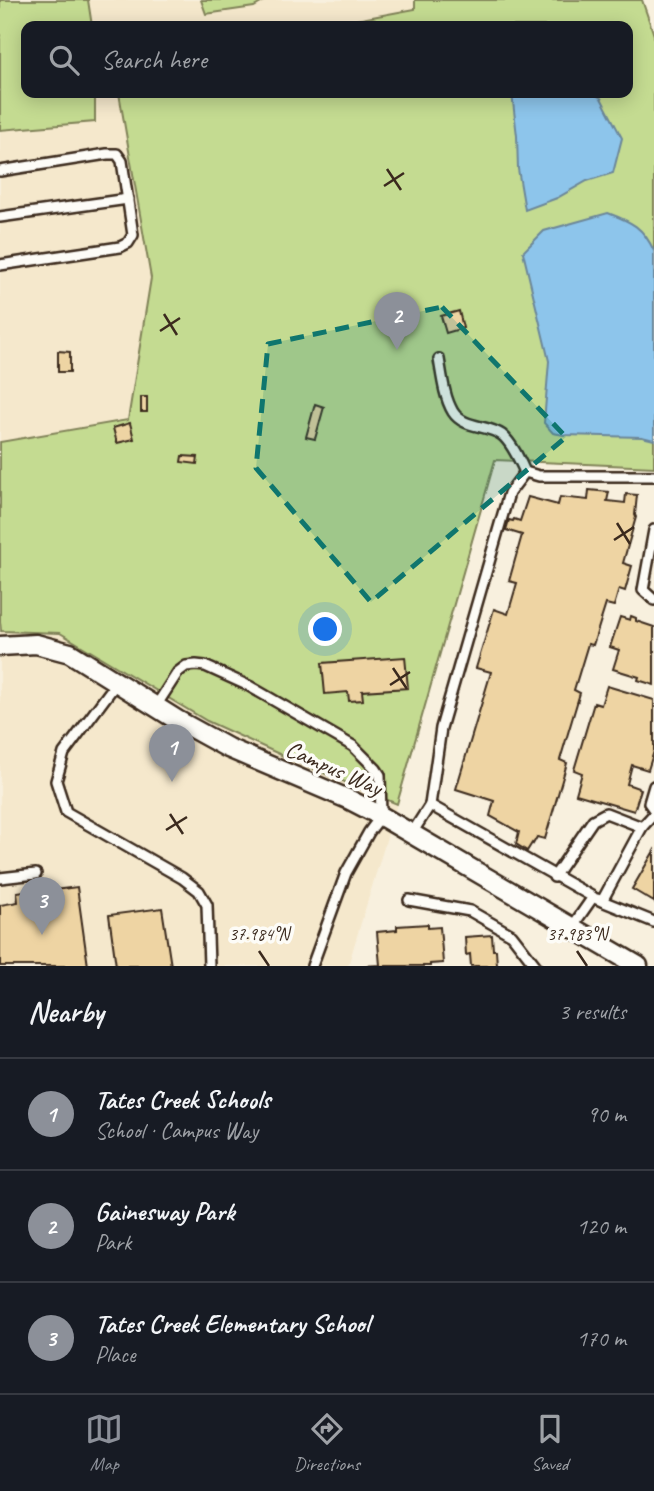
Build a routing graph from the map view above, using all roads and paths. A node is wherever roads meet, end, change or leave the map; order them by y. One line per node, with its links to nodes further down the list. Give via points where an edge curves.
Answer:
1 (0, 171): 2 (lane, via 117,155)
2 (128, 199): 3 (lane); 4 (lane, via 133,235 128,243)
3 (0, 217)
4 (0, 265)
5 (439, 359): 6 (lane, via 454,413 468,424 502,435)
6 (525, 472): 7 (lane, via 539,476); 15 (lane, via 509,493 440,727)
7 (654, 476)
8 (654, 530): 9 (lane)
9 (652, 547): 10 (lane, via 643,590)
10 (654, 600)
11 (0, 646): 12 (street, Campus Way, via 36,644 70,653)
12 (117, 682): 13 (street, Campus Way); 27 (lane, via 64,753 56,781 62,802 66,812 200,891 207,905)
13 (156, 706): 17 (street, Campus Way, via 228,748); 17 (lane, via 178,672 196,664 249,687 353,746 366,758 380,775)
14 (654, 786): 16 (lane, via 649,803)
15 (430, 805): 19 (lane); 21 (lane)
16 (654, 812): 18 (lane)
17 (381, 816): 19 (street, Campus Way); 28 (lane, via 346,873)
18 (642, 827): 21 (lane, via 606,813 593,820); 23 (lane)
19 (412, 833): 26 (street, Campus Way)
20 (36, 874): 22 (lane)
21 (555, 877): 23 (lane)
22 (0, 878)
23 (597, 899): 25 (lane); 26 (lane)
24 (409, 900): 29 (lane, via 470,911 512,934)
25 (654, 922)
26 (572, 927): 30 (street, Campus Way)
27 (209, 966)
28 (312, 966)
29 (536, 966)
30 (638, 966)

